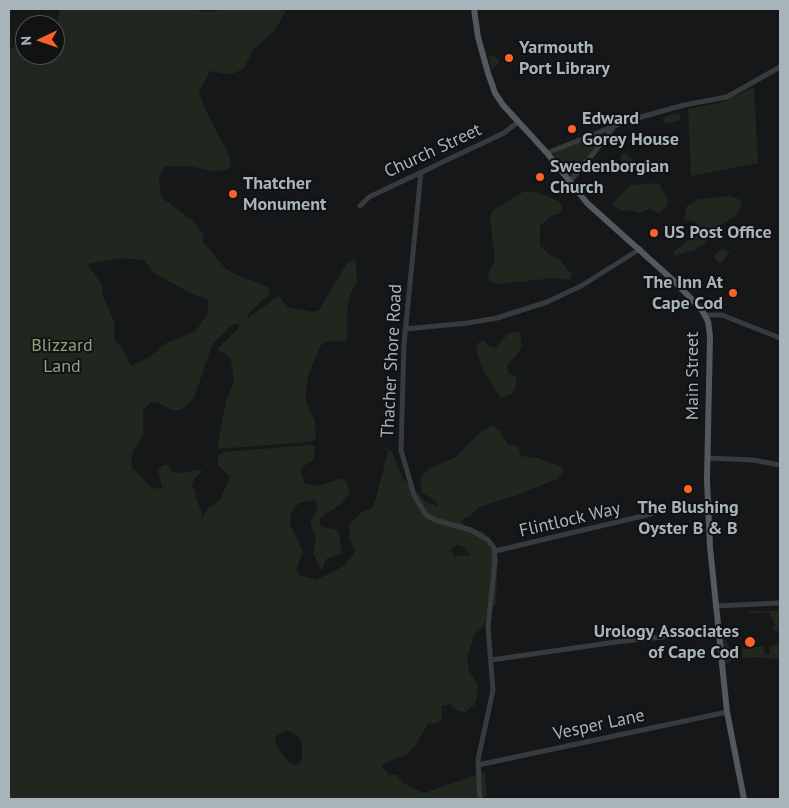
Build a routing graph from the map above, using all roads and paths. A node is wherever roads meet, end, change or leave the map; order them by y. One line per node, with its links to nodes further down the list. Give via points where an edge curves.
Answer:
1 (474, 9): 3 (main road, Main Street, via 494,90)
2 (780, 67): 4 (street, via 723,98 684,104)
3 (518, 122): 7 (main road, Main Street); 8 (street, Church Street, via 504,133)
4 (616, 125): 5 (street); 6 (street)
5 (593, 134): 6 (street); 7 (street)
6 (599, 146): 9 (street)
7 (547, 153): 9 (main road, Main Street)
8 (421, 172): 10 (street, Church Street, via 369,196); 13 (street, Thacher Shore Road)
9 (569, 182): 11 (main road, Main Street, via 591,207)
10 (360, 206)
11 (640, 249): 12 (main road, Main Street); 13 (street, via 586,283 547,302 497,318)
12 (706, 315): 14 (street, via 722,315); 15 (main road, Main Street, via 710,336)
13 (405, 329): 18 (street, Thacher Shore Road, via 401,446 414,495 429,517 471,530 488,540)
14 (780, 338)
15 (707, 458): 16 (street); 20 (main road, Main Street)
16 (780, 465)
17 (651, 514): 18 (street, Flintlock Way)
18 (495, 551): 22 (street, via 488,627)
19 (780, 602): 20 (street)
20 (715, 606): 21 (main road, Main Street)
21 (718, 630): 22 (street); 23 (main road, Main Street)
22 (491, 660): 24 (street, via 493,694)
23 (727, 712): 24 (street, Vesper Lane); 26 (main road, Main Street)
24 (478, 765): 25 (street)
25 (480, 799)
26 (744, 799)

